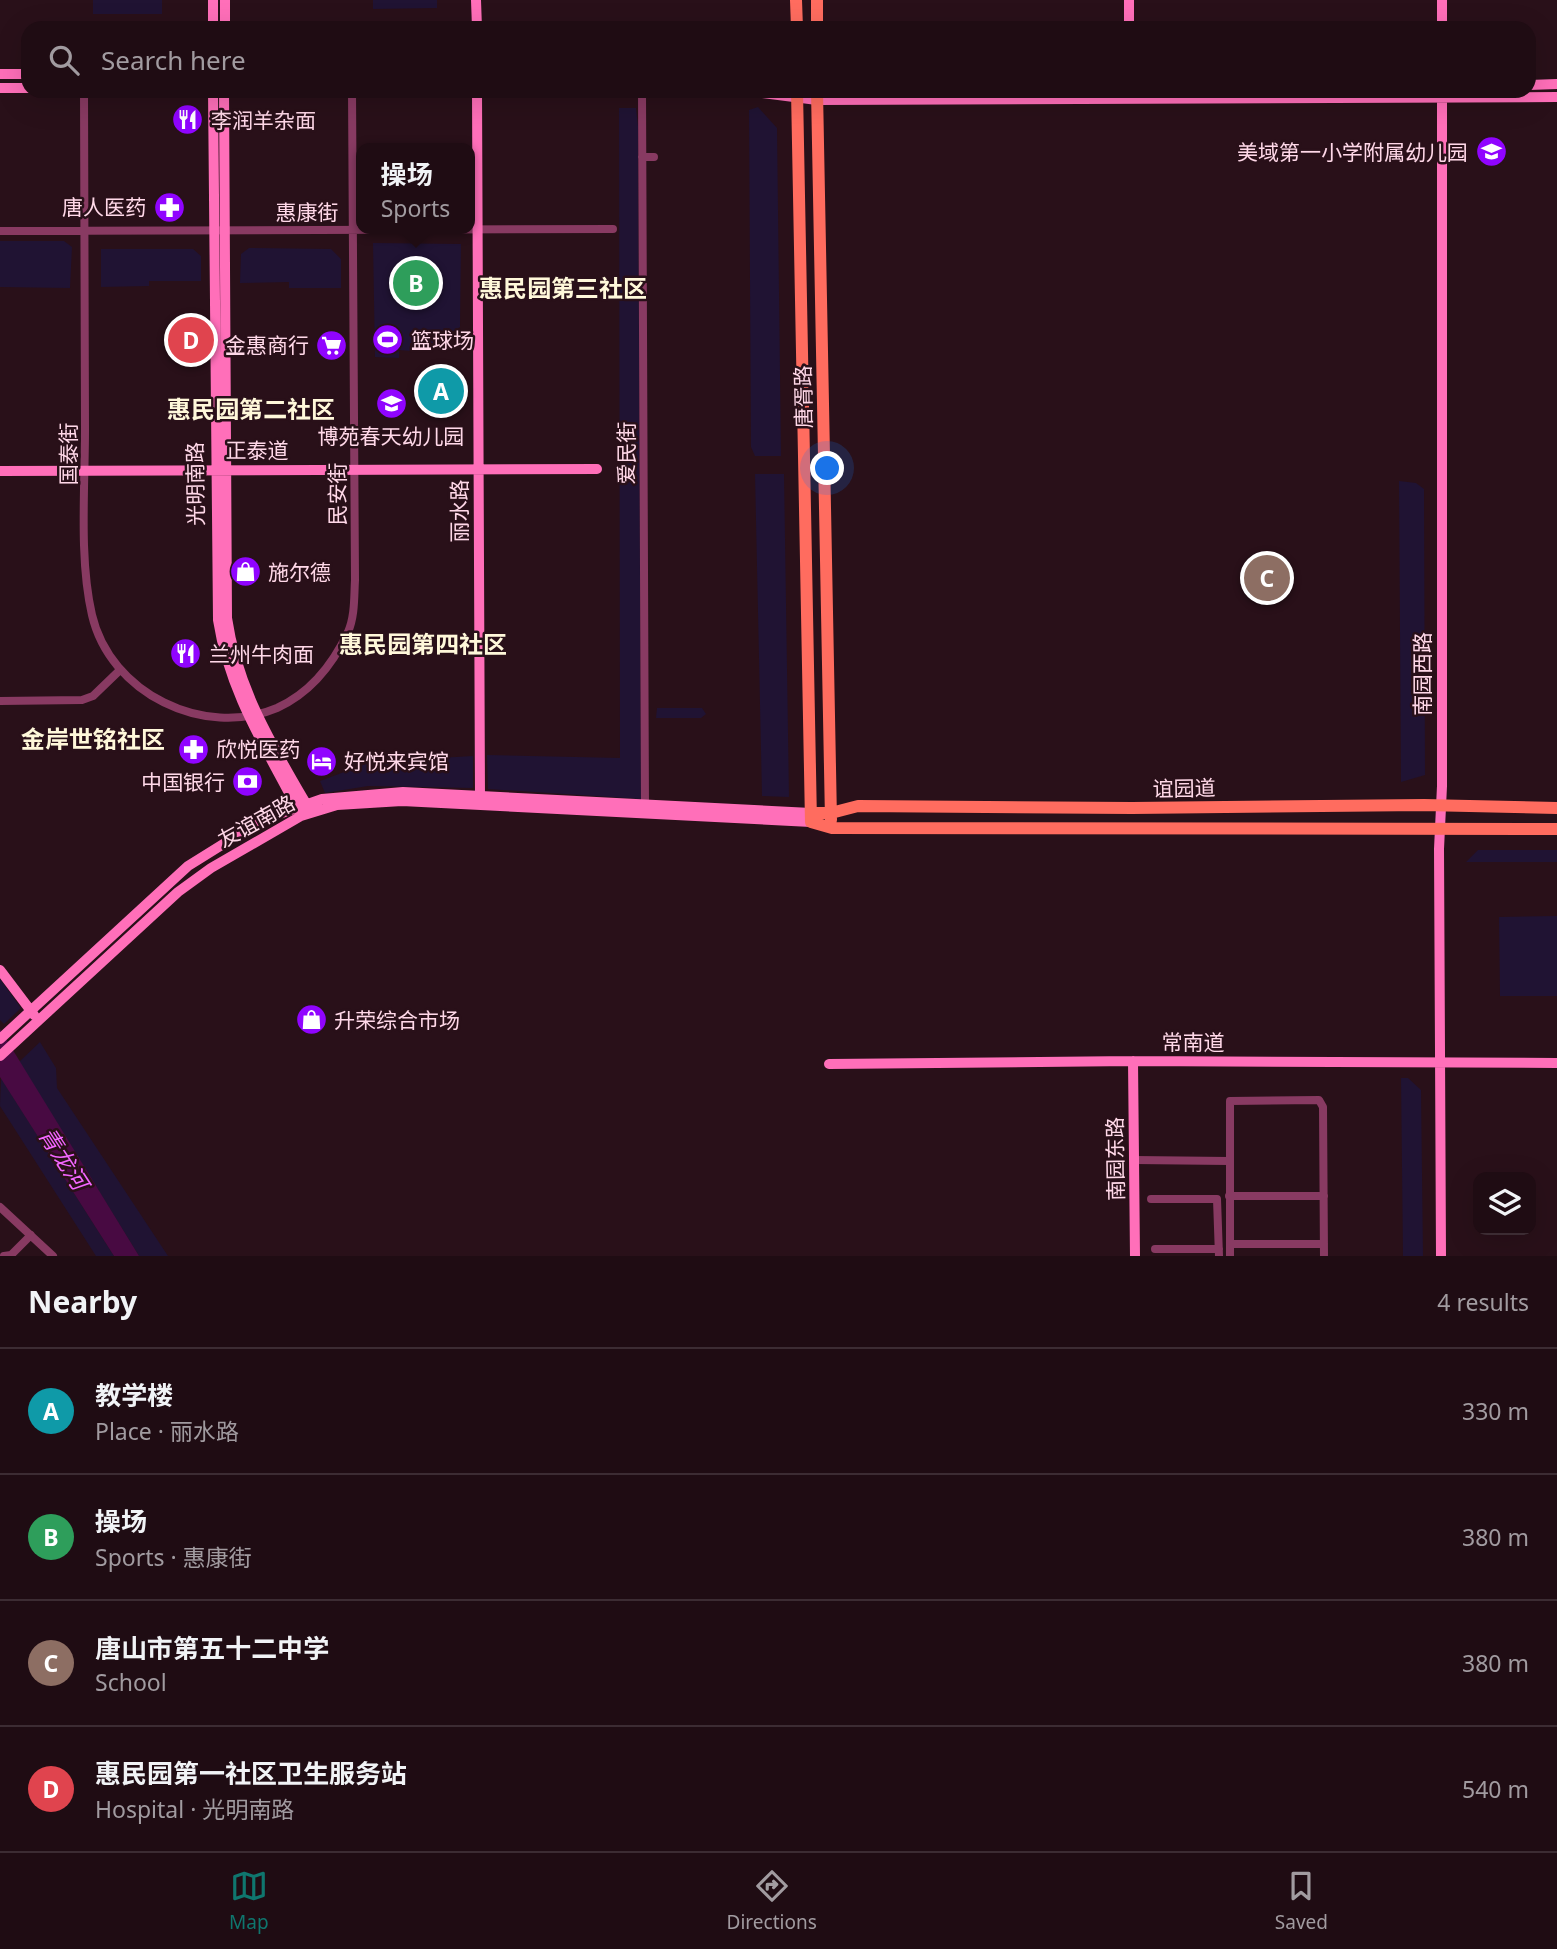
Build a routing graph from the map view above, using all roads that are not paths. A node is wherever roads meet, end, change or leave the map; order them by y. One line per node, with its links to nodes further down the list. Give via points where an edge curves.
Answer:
1 (212, 0): 8 (street)
2 (225, 0): 9 (street)
3 (476, 0): 10 (street)
4 (796, 0): 11 (main road)
5 (817, 0): 12 (main road)
6 (1129, 0): 13 (street)
7 (1442, 0): 14 (street)
8 (213, 21)
9 (225, 21)
10 (477, 21)
11 (797, 21)
12 (817, 21)
13 (1129, 21)
14 (1442, 21)
15 (0, 74): 16 (street)
16 (21, 74)
17 (1557, 84): 18 (street)
18 (1536, 85)
19 (0, 88): 20 (street)
20 (21, 88)
21 (1536, 96): 22 (street)
22 (1557, 97)
23 (84, 98): 36 (street, 国泰街)
24 (213, 98): 37 (street, 光明南路)
25 (224, 98): 37 (street, 光明南路)
26 (352, 98): 38 (street, 民安街)
27 (477, 98): 34 (street, 丽水路)
28 (642, 98): 32 (street, 爱民街)
29 (797, 98): 56 (main road, 唐胥路)
30 (817, 98): 55 (main road, 唐胥路)
31 (1442, 98): 51 (street, 南园西路)
32 (642, 157): 33 (street); 54 (street, 爱民街)
33 (654, 157)
34 (477, 229): 35 (street, 惠康街); 44 (street, 丽水路)
35 (613, 229)
36 (84, 230): 37 (street, 惠康街); 40 (street, 惠康街); 46 (street, 国泰街)
37 (219, 230): 38 (street, 惠康街); 41 (street, 光明南路)
38 (352, 230): 39 (street, 惠康街); 43 (street, 民安街)
39 (356, 230)
40 (0, 231)
41 (220, 469): 43 (street, 正泰道); 46 (street, 正泰道); 49 (street, 光明南路, via 218,620 222,647)
42 (597, 469): 44 (street, 正泰道)
43 (354, 470): 44 (street, 正泰道); 49 (street, 民安街, via 355,580 349,630 332,661 309,688 275,708)
44 (478, 470): 50 (street, 丽水路)
45 (0, 471): 46 (street, 正泰道)
46 (85, 471): 47 (street, 国泰街, via 92,616)
47 (120, 670): 48 (street, via 93,696 82,700); 49 (street, 国泰街, via 142,691 184,710)
48 (0, 701)
49 (251, 715): 53 (street, 光明南路)
50 (480, 799): 53 (street, 友谊南路); 54 (street, 友谊南路)
51 (1440, 806): 52 (main road, 谊园道); 55 (main road, 谊园道, via 858,806); 57 (street, 南园西路)
52 (1557, 808)
53 (303, 809): 61 (street, 友谊南路, via 262,820 188,866); 62 (street, 友谊南路, via 194,880)
54 (645, 810): 56 (street, 友谊南路)
55 (831, 813): 56 (main road, 谊园道); 58 (main road, 唐胥路)
56 (811, 818): 58 (main road, 谊园道)
57 (1439, 827): 58 (main road, 谊园道); 59 (main road, 谊园道); 66 (street, 南园西路)
58 (832, 828)
59 (1557, 829)
60 (0, 970): 61 (street)
61 (30, 1011): 62 (street); 63 (street, 友谊南路)
62 (39, 1019): 64 (street, 友谊南路)
63 (0, 1039)
64 (0, 1056)
65 (1133, 1061): 66 (street, 常南道); 68 (street, 常南道); 69 (street, 南园东路)
66 (1439, 1062): 67 (street, 常南道); 85 (street, 南园西路)
67 (1557, 1063)
68 (829, 1065)
69 (1134, 1160): 70 (street); 82 (street, 南园东路)
70 (1229, 1161): 71 (street); 72 (street, via 1230,1101 1319,1100 1323,1107)
71 (1229, 1196): 72 (street); 76 (street)
72 (1324, 1196): 77 (street)
73 (1151, 1199): 79 (street, via 1217,1199)
74 (0, 1207): 75 (street)
75 (31, 1235): 80 (street); 81 (street)
76 (1230, 1244): 77 (street); 83 (street)
77 (1324, 1244): 84 (street)
78 (1155, 1249): 79 (street)
79 (1219, 1253)
80 (4, 1256)
81 (53, 1256)
82 (1135, 1256)
83 (1230, 1256)
84 (1324, 1256)
85 (1441, 1256)

